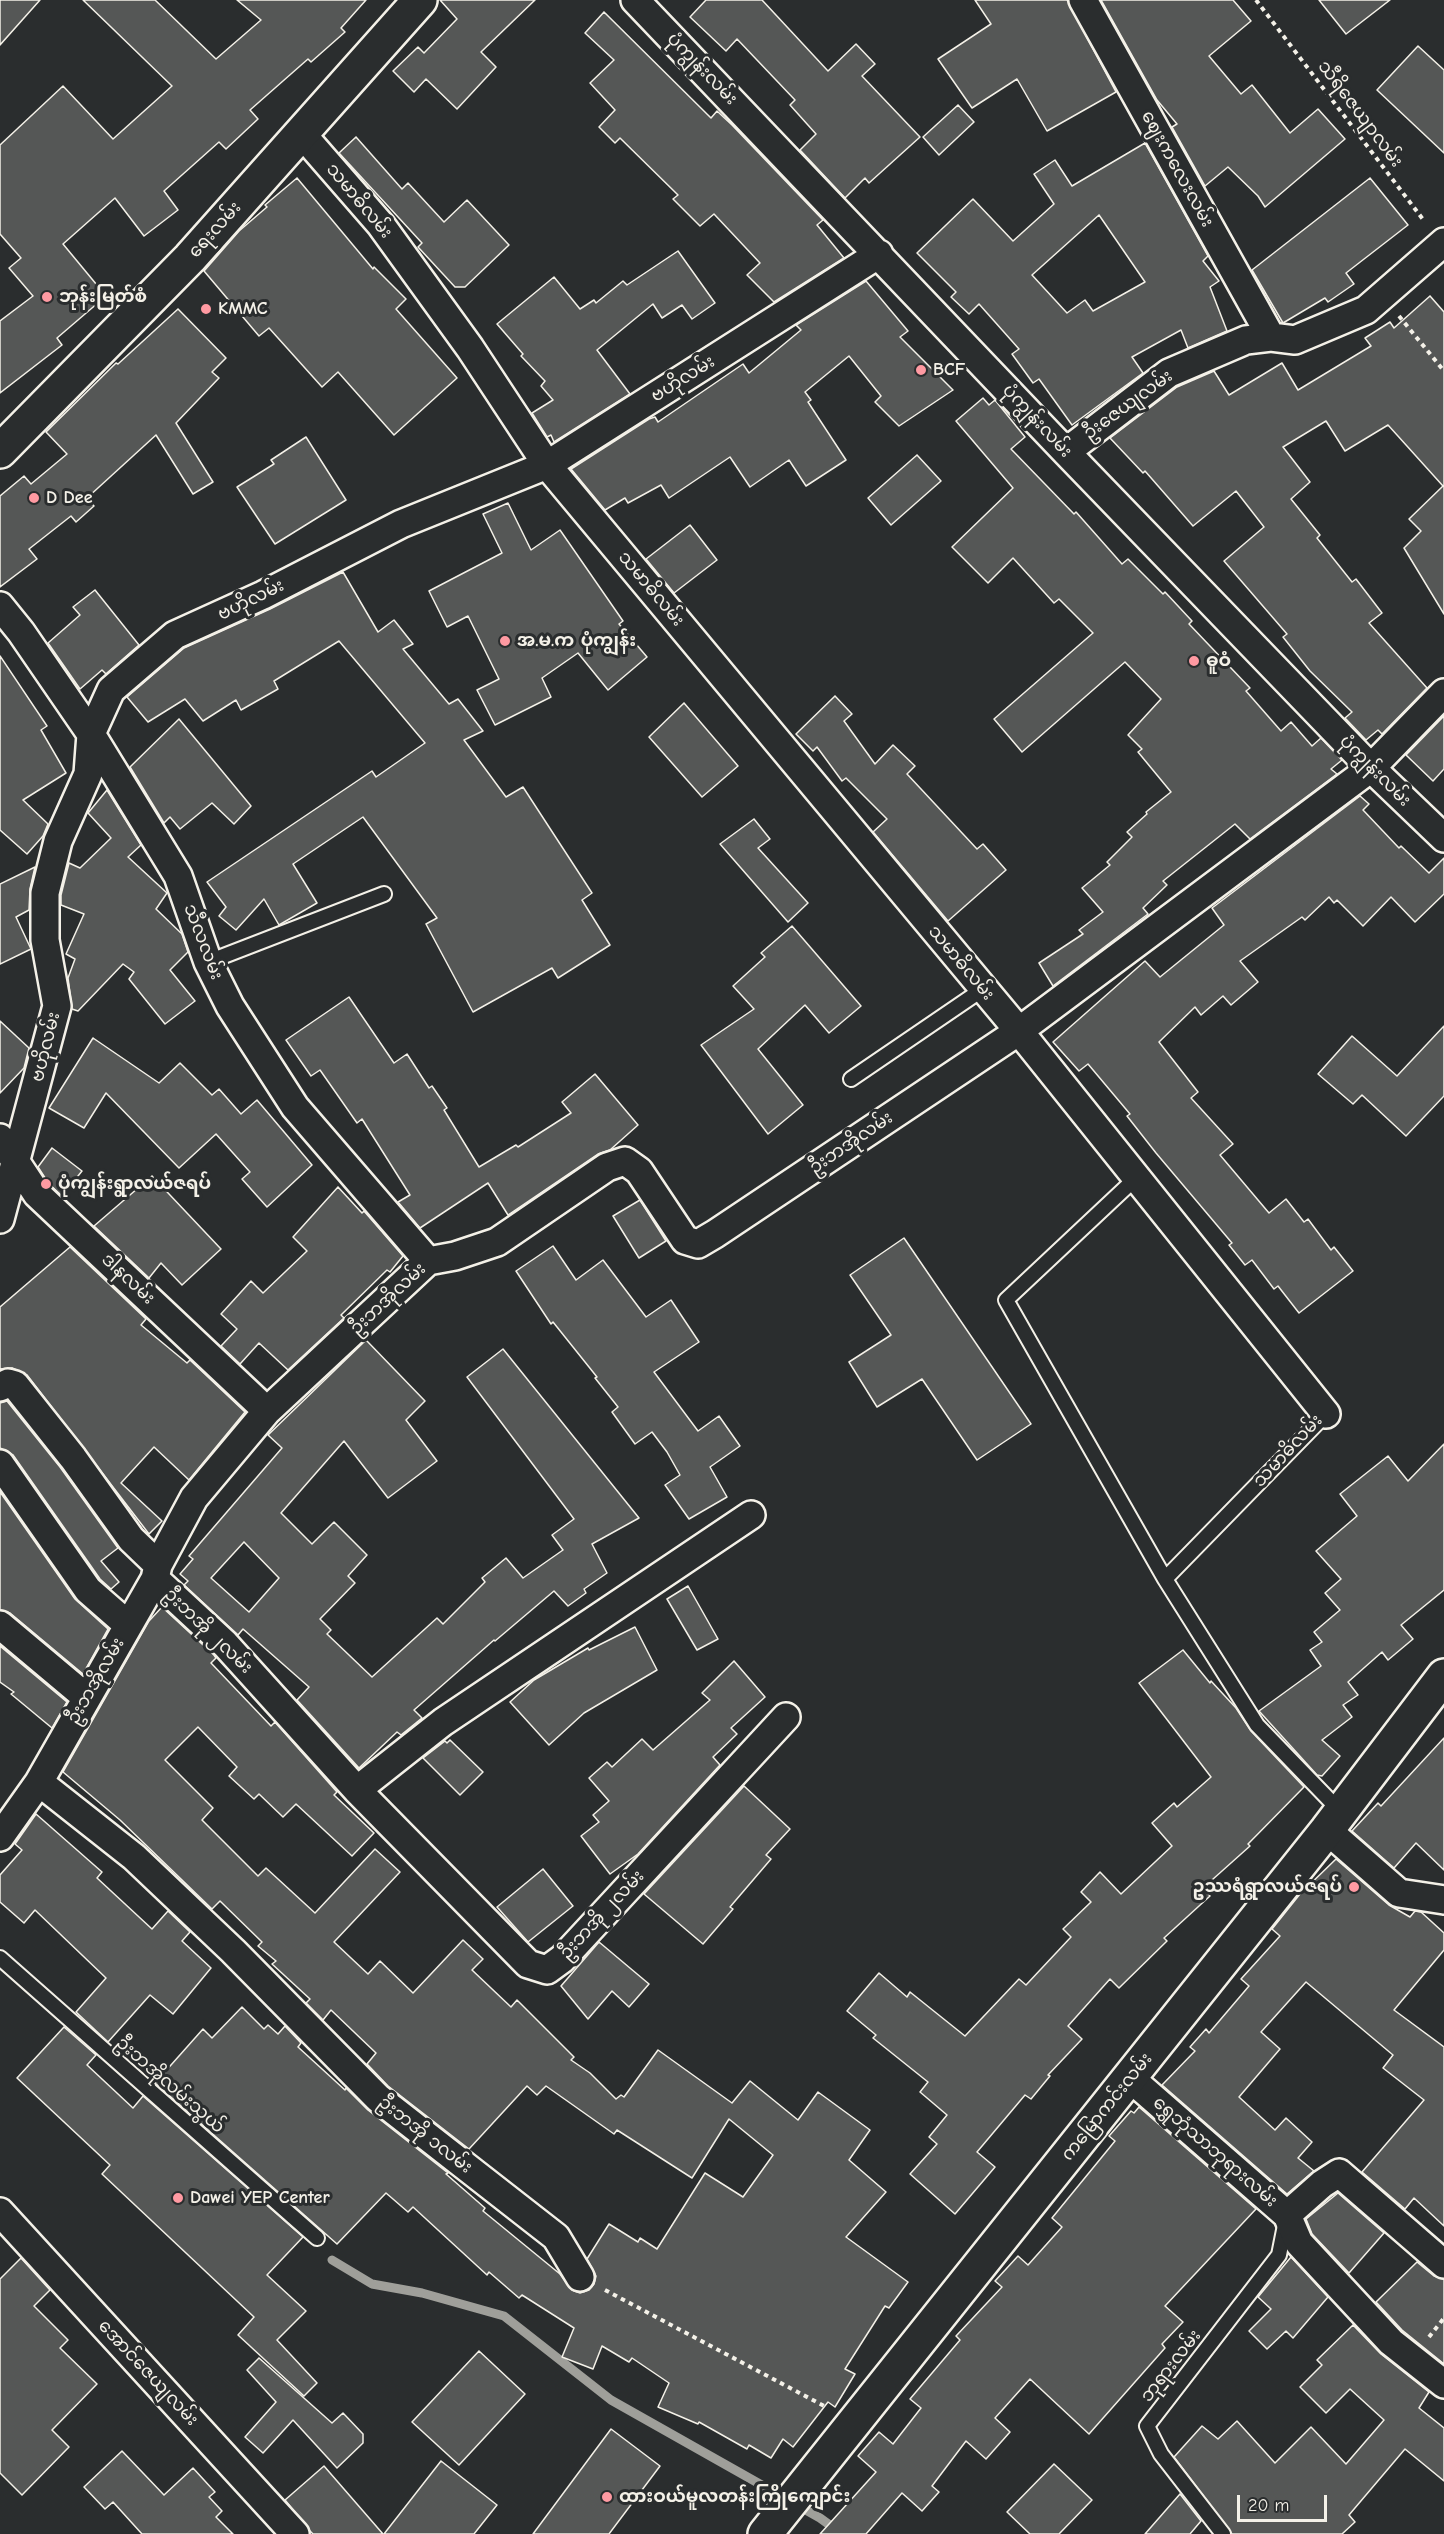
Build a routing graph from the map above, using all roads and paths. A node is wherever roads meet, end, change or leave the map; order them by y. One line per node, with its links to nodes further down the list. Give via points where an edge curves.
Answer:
1 (420, 0): 5 (main road, ရေးလမ်း)
2 (635, 0): 7 (street, ပုံကျွန်းလမ်း)
3 (1083, 0): 9 (street, ဈေးကလေးလမ်း)
4 (1256, 0): 6 (path, သီရိဇေယျာလမ်း)
5 (301, 133): 11 (main road, ရေးလမ်း, via 190,258); 13 (street, သမာဓိလမ်း, via 381,225 470,348)
6 (1443, 243): 8 (street, ဦးဇေယျလမ်း)
7 (879, 254): 12 (street, ပုံကျွန်းလမ်း); 13 (street, ဗဟိုလမ်း)
8 (1382, 295): 9 (street, ဦးဇေယျလမ်း, via 1366,310 1316,333 1295,340); 10 (path)
9 (1271, 337): 12 (street, ဦးဇေယျလမ်း, via 1246,340 1169,373)
10 (1444, 371)
11 (0, 451)
12 (1066, 452): 17 (street, ပုံကျွန်းလမ်း)
13 (547, 465): 16 (street, ဗဟိုလမ်း, via 401,524 175,635 111,690); 21 (street, သမာဓိလမ်း)
14 (0, 606): 16 (street, သီလလမ်း)
15 (1444, 693): 17 (street)
16 (91, 734): 20 (street, သီလလမ်း, via 178,876); 25 (street, ဗဟိုလမ်း, via 88,774 58,840 45,893 45,940 57,1006)
17 (1371, 768): 18 (street, ပုံကျွန်းလမ်း); 22 (street)
18 (1444, 838)
19 (384, 894): 20 (lane)
20 (208, 962): 28 (street, သီလလမ်း, via 230,1006 295,1107)
21 (982, 989): 22 (street, သမာဓိလမ်း); 23 (lane)
22 (1019, 1031): 26 (street, သမာဓိလမ်း); 28 (street, ဦးဘအိုလမ်း, via 698,1244 685,1240 639,1171 625,1161 607,1167 497,1242)
23 (851, 1079)
24 (0, 1138): 25 (street, ဒါနလမ်း)
25 (16, 1162): 27 (street, ဗဟိုလမ်း); 30 (street, ဒါနလမ်း, via 38,1194)
26 (1136, 1178): 31 (street, သမာဓိလမ်း); 35 (lane, via 1006,1300)
27 (0, 1219)
28 (428, 1261): 30 (street, ဦးဘအိုလမ်း)
29 (0, 1387): 34 (street, ဦးဘအို ၂လမ်း, via 15,1385)
30 (267, 1410): 34 (street, ဦးဘအိုလမ်း, via 194,1498)
31 (1326, 1414): 35 (lane, သမာဓိလမ်း)
32 (0, 1464): 36 (street, via 88,1590)
33 (751, 1515): 42 (street, via 443,1722)
34 (156, 1572): 36 (street, ဦးဘအိုလမ်း); 42 (street, ဦးဘအို ၂လမ်း)
35 (1165, 1579): 43 (lane, via 1257,1725)
36 (128, 1625): 39 (street, ဦးဘအိုလမ်း)
37 (0, 1626): 39 (street)
38 (1444, 1676): 43 (main road, ကမြောကင်းလမ်း)
39 (87, 1698): 41 (street, ဦးဘအိုလမ်း)
40 (786, 1716): 42 (street, ဦးဘအို ၂လမ်း, via 548,1970 528,1964)
41 (39, 1782): 44 (street, ဦးဘအိုလမ်း); 52 (street, ဦးဘအို ၁လမ်း, via 134,1857 378,2098 556,2237)
42 (357, 1790)
43 (1334, 1821): 45 (street, via 1399,1893); 47 (main road, ကမြောကင်းလမ်း)
44 (0, 1837)
45 (1444, 1900)
46 (0, 1958): 50 (lane, ဦးဘအိုလမ်းသွယ်)
47 (1130, 2078): 49 (street, ရွှေဘုံသာဘုရားလမ်း); 54 (main road, ကမြောကင်းလမ်း)
48 (0, 2212): 55 (street, အောင်ဇေယျလမ်း)
49 (1287, 2215): 51 (street, via 1339,2173); 53 (street, ရွှေဘုံသာဘုရားလမ်း, via 1299,2243 1391,2342); 57 (lane, ဘုရားလမ်း, via 1279,2255 1147,2426 1161,2454)
50 (317, 2238)
51 (1444, 2264)
52 (580, 2277): 54 (path)
53 (1444, 2384)
54 (855, 2422): 56 (main road, ကမြောကင်းလမ်း)
55 (295, 2534)
56 (765, 2534)
57 (1223, 2534)

